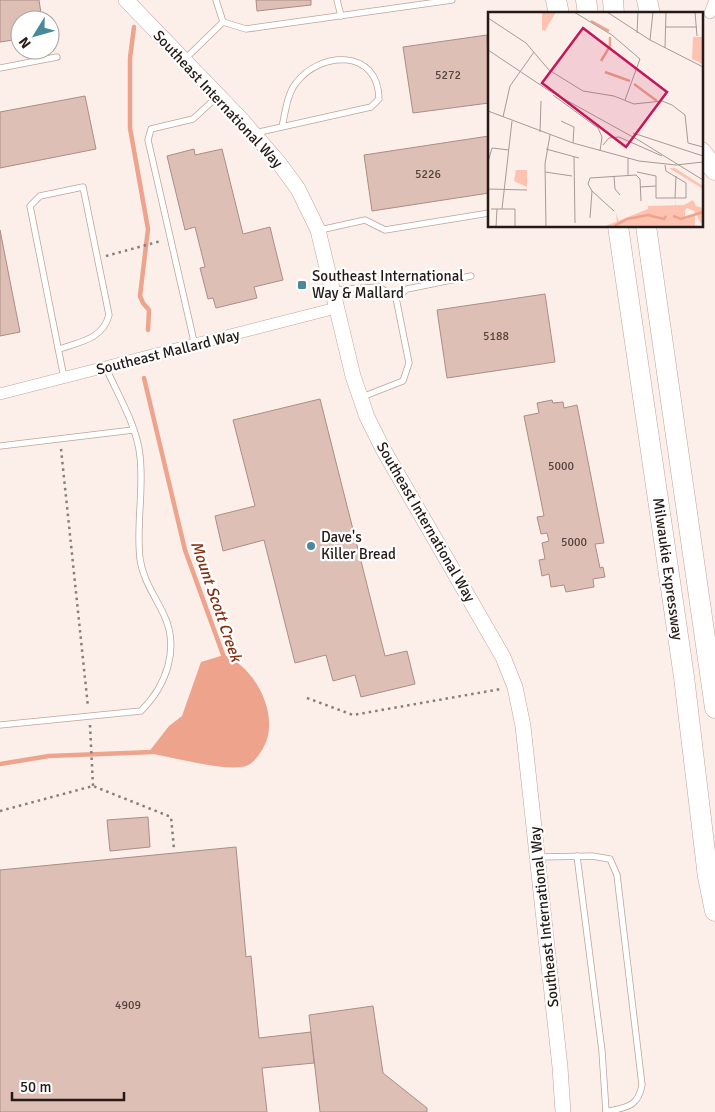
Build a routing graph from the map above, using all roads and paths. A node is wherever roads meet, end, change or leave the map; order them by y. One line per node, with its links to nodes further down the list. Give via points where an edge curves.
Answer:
1 (126, 0): 10 (street, Southeast International Way)
2 (216, 0): 8 (lane)
3 (337, 0): 7 (lane)
4 (452, 0): 7 (lane)
5 (714, 0): 6 (street)
6 (710, 13)
7 (341, 16): 8 (lane, via 246,29)
8 (223, 22): 10 (lane)
9 (41, 60): 11 (lane)
10 (184, 61): 12 (street, Southeast International Way)
11 (0, 68)
12 (218, 96): 14 (street, Southeast International Way); 22 (lane, via 193,119 151,129 148,140)
13 (282, 127): 13 (lane, via 371,107 379,99 379,89 371,72 358,61 340,59 313,68 295,84); 14 (lane)
14 (253, 134): 21 (street, Southeast International Way, via 298,189)
15 (702, 153): 16 (highway)
16 (715, 170)
17 (488, 213): 21 (lane, via 385,230 365,220)
18 (610, 228): 28 (highway)
19 (618, 228): 28 (highway, Milwaukie Expressway)
20 (646, 228): 40 (highway, Milwaukie Expressway)
21 (318, 230): 25 (street, Southeast International Way)
22 (170, 239): 23 (path); 29 (lane)
23 (97, 258): 30 (lane, via 109,315 106,326 94,337); 30 (lane, via 83,187 40,196 30,206)
24 (471, 276): 26 (lane, via 408,289)
25 (332, 291): 26 (lane, via 379,286); 27 (street, Southeast International Way)
26 (396, 298): 34 (lane, via 409,363 403,381)
27 (336, 308): 29 (street, Southeast Mallard Way); 34 (street, Southeast International Way)
28 (630, 312): 48 (highway, Milwaukie Expressway)
29 (195, 346): 31 (street, Southeast Mallard Way)
30 (59, 349): 32 (lane)
31 (106, 368): 32 (street, Southeast Mallard Way); 35 (lane)
32 (64, 378): 33 (street, Southeast Mallard Way)
33 (0, 394)
34 (360, 398): 38 (street, Southeast International Way, via 377,439 495,642)
35 (133, 430): 36 (lane); 41 (lane, via 142,478 140,559 149,590 170,632 169,664 152,700 141,711)
36 (60, 440): 37 (lane); 41 (path)
37 (0, 446)
38 (515, 687): 39 (path, via 353,715); 47 (street, Southeast International Way, via 523,726)
39 (307, 698)
40 (715, 708)
41 (89, 716): 42 (lane); 43 (path)
42 (0, 725)
43 (93, 786): 44 (path); 45 (path, via 171,817)
44 (0, 811)
45 (174, 850)
46 (577, 856): 47 (lane); 50 (lane, via 602,1051); 50 (lane, via 610,859 617,875 642,1086 640,1098 632,1105)
47 (537, 857): 49 (street, Southeast International Way)
48 (715, 912)
49 (562, 1112)
50 (606, 1112)

